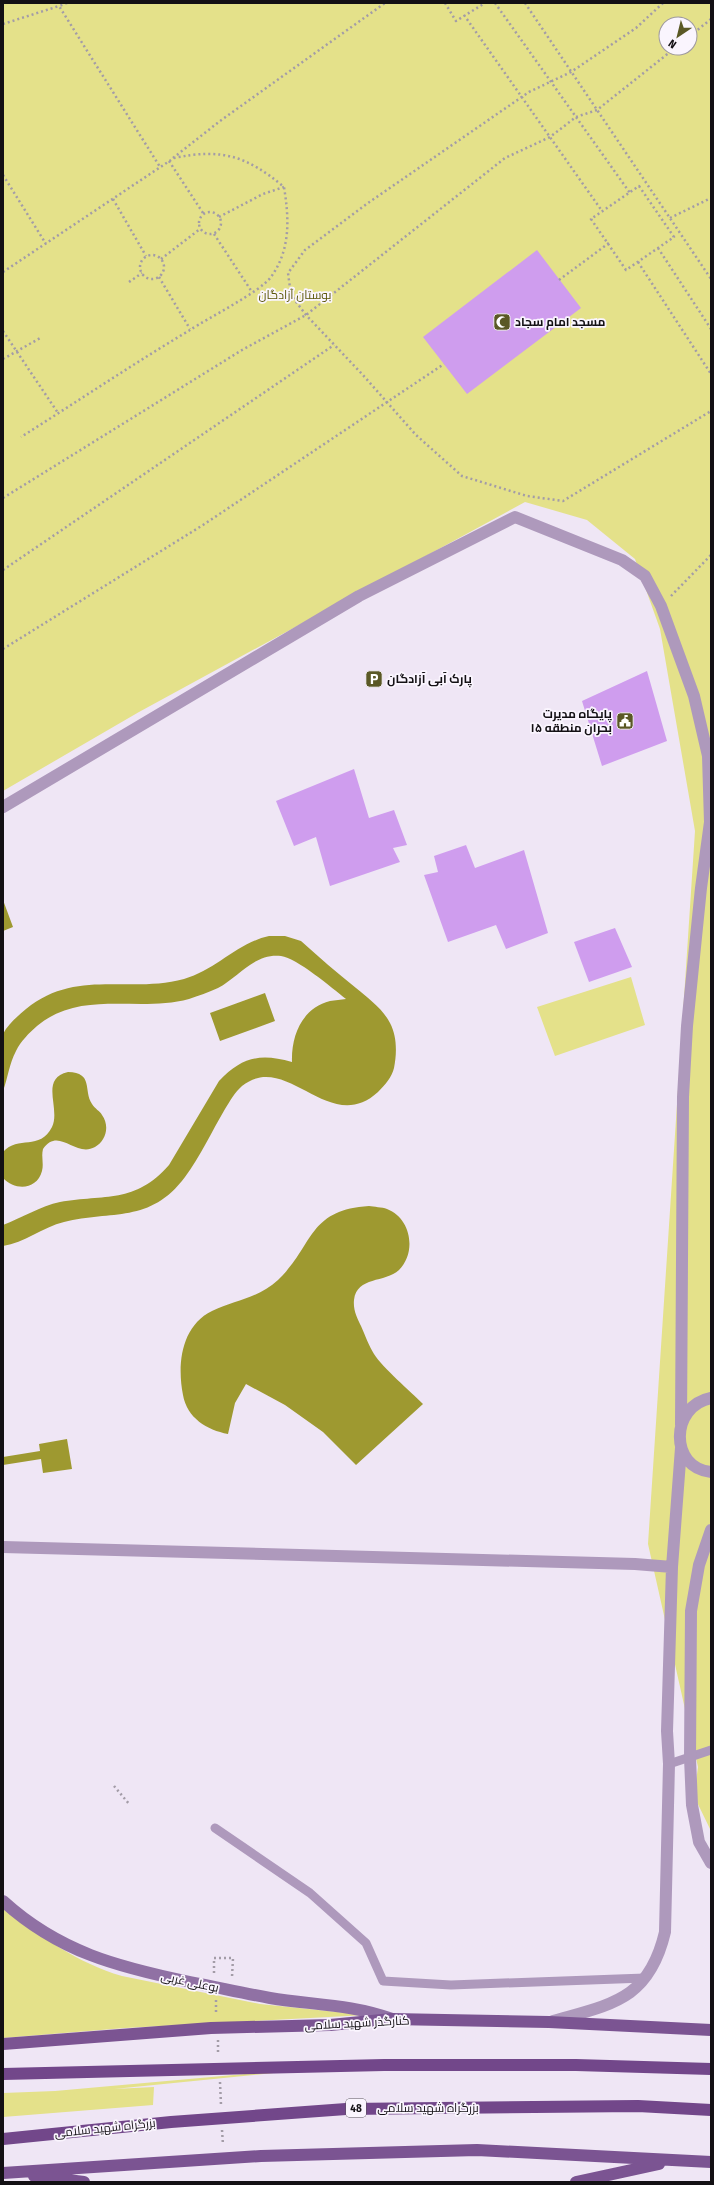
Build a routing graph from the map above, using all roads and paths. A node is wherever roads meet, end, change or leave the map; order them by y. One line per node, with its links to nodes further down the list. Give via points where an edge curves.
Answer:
1 (67, 3): 8 (path)
2 (385, 3): 20 (path, via 220,121)
3 (445, 3): 9 (path, via 456,21)
4 (485, 3): 9 (path)
5 (496, 3): 15 (path)
6 (525, 3): 14 (path)
7 (663, 3): 14 (path, via 636,28)
8 (59, 6): 11 (path); 21 (path)
9 (464, 16): 16 (path)
10 (711, 19): 12 (path)
11 (3, 24)
12 (698, 30)
13 (665, 56): 17 (path)
14 (571, 72): 15 (path); 17 (path)
15 (551, 82): 16 (path); 18 (path)
16 (522, 97): 19 (path); 46 (path, via 368,203 305,250 288,273 291,295)
17 (597, 110): 18 (path); 30 (path)
18 (576, 117): 19 (path); 24 (path)
19 (550, 137): 27 (path); 46 (path, via 506,158)
20 (168, 162): 21 (path); 23 (path, via 174,158 200,153 230,156 261,168); 28 (path)
21 (160, 167): 26 (path)
22 (3, 175): 33 (path)
23 (284, 187): 29 (path, via 263,194); 45 (path, via 289,218 284,254 270,278)
24 (630, 193): 27 (path); 35 (path, via 640,186 674,238)
25 (711, 198): 30 (path)
26 (113, 199): 33 (path); 36 (path)
27 (602, 211): 34 (path, via 592,218)
28 (203, 213): 29 (path, via 210,211); 31 (path, via 199,219)
29 (219, 217): 32 (path, via 220,228)
30 (670, 218): 42 (path)
31 (200, 229): 32 (path, via 206,234); 37 (path)
32 (214, 234): 45 (path)
33 (46, 244): 39 (path)
34 (608, 244): 38 (path, via 626,270); 43 (path)
35 (658, 248): 38 (path); 47 (path)
36 (146, 256): 37 (path, via 154,255); 40 (path, via 140,266)
37 (161, 258): 41 (path, via 163,270)
38 (638, 262): 55 (path)
39 (3, 272)
40 (142, 273): 41 (path, via 151,279); 44 (path)
41 (159, 277): 48 (path)
42 (711, 279)
43 (559, 280)
44 (129, 282)
45 (252, 292): 48 (path)
46 (306, 316): 51 (path); 60 (path, via 242,350)
47 (711, 328)
48 (190, 329): 58 (path)
49 (3, 331): 52 (path)
50 (42, 337): 52 (path)
51 (334, 345): 56 (path); 62 (path)
52 (16, 351): 53 (path); 58 (path)
53 (3, 359)
54 (444, 364): 56 (path)
55 (711, 374)
56 (387, 402): 57 (path, via 416,435 462,476 527,496 563,501); 64 (path, via 203,526)
57 (711, 411)
58 (58, 413): 59 (path)
59 (21, 437)
60 (3, 498)
61 (711, 555): 63 (path)
62 (3, 570)
63 (661, 606): 65 (street, via 645,576 622,560 514,517 359,596); 67 (street, via 694,696 708,756 710,822 693,964 683,1097)
64 (3, 649)
65 (3, 807)
66 (711, 1398): 67 (street, via 693,1406 685,1414)
67 (680, 1425): 68 (street)
68 (681, 1448): 69 (street, via 687,1459 696,1467); 72 (street)
69 (711, 1472)
70 (711, 1530): 74 (street, via 699,1565 691,1611)
71 (3, 1547): 72 (street)
72 (672, 1567): 75 (street, via 667,1731)
73 (711, 1750): 74 (lane)
74 (690, 1758): 75 (lane); 79 (street, via 692,1805 699,1842)
75 (669, 1764): 82 (street, via 665,1932 661,1948)
76 (114, 1786): 77 (path)
77 (130, 1805)
78 (215, 1828): 82 (lane, via 310,1893 366,1943 383,1981 451,1985)
79 (711, 1863)
80 (3, 1901): 83 (main road, بوعلی غربی, via 47,1933 112,1964)
81 (214, 1958): 83 (path, via 233,1958)
82 (646, 1978): 85 (street, via 633,1992 615,2002)
83 (232, 1991): 84 (main road, بوعلی غربی, via 368,2010)
84 (392, 2019): 85 (main road, کنارگذر شهید سلامی); 87 (main road, کنارگذر شهید سلامی, via 330,2025 211,2028)
85 (549, 2022): 86 (main road, کنارگذر شهید سلامی)
86 (711, 2030)
87 (3, 2044)
88 (711, 2069): 89 (highway, via 576,2065 384,2065)
89 (3, 2074)
90 (711, 2110): 91 (highway, بزرگراه شهید سلامی / 48, via 638,2106 346,2109 171,2122)
91 (3, 2139)
92 (674, 2161): 93 (main road); 94 (main road, via 477,2150 261,2156); 96 (main road)
93 (711, 2162)
94 (4, 2173): 95 (main road)
95 (84, 2182)
96 (576, 2182)

